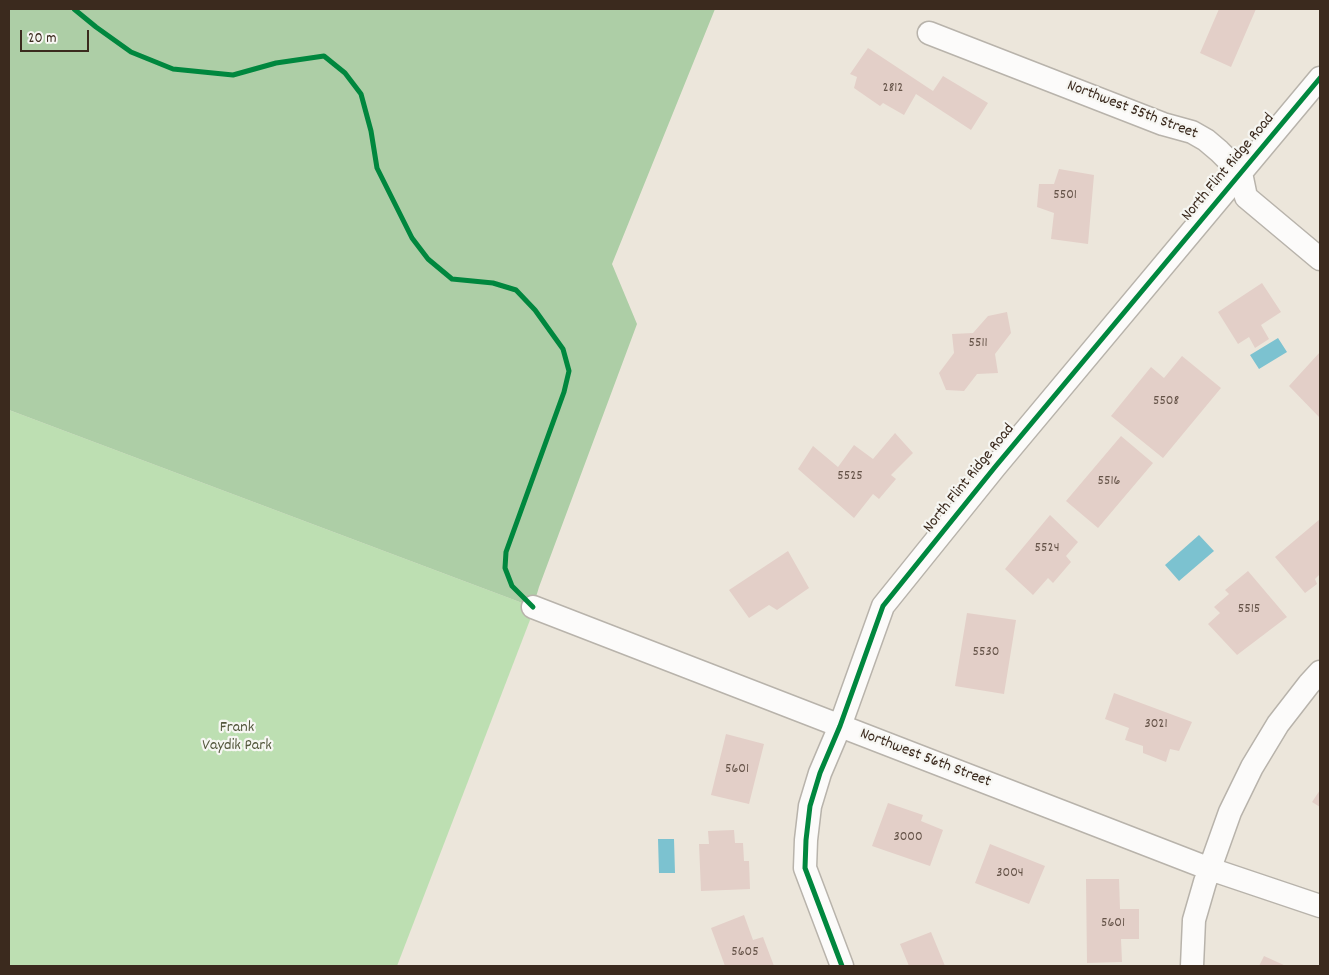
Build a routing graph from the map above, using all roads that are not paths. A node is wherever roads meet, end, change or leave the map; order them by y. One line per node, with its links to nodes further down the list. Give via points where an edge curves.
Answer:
1 (929, 33): 3 (street, Northwest 55th Street, via 1163,124 1192,132 1206,140)
2 (1320, 78): 3 (street, North Flint Ridge Road)
3 (1241, 173): 4 (street, via 1246,197); 7 (street, North Flint Ridge Road, via 883,606)
4 (1320, 259)
5 (533, 607): 7 (street, Northwest 56th Street)
6 (1320, 672): 8 (street, via 1278,724 1252,767 1230,812)
7 (840, 726): 8 (street, Northwest 56th Street); 10 (street, North Flint Ridge Road, via 820,772 810,806 806,868)
8 (1210, 869): 9 (street, Northwest 56th Street); 11 (street, via 1194,920)
9 (1320, 906)
10 (842, 966)
11 (1192, 966)

